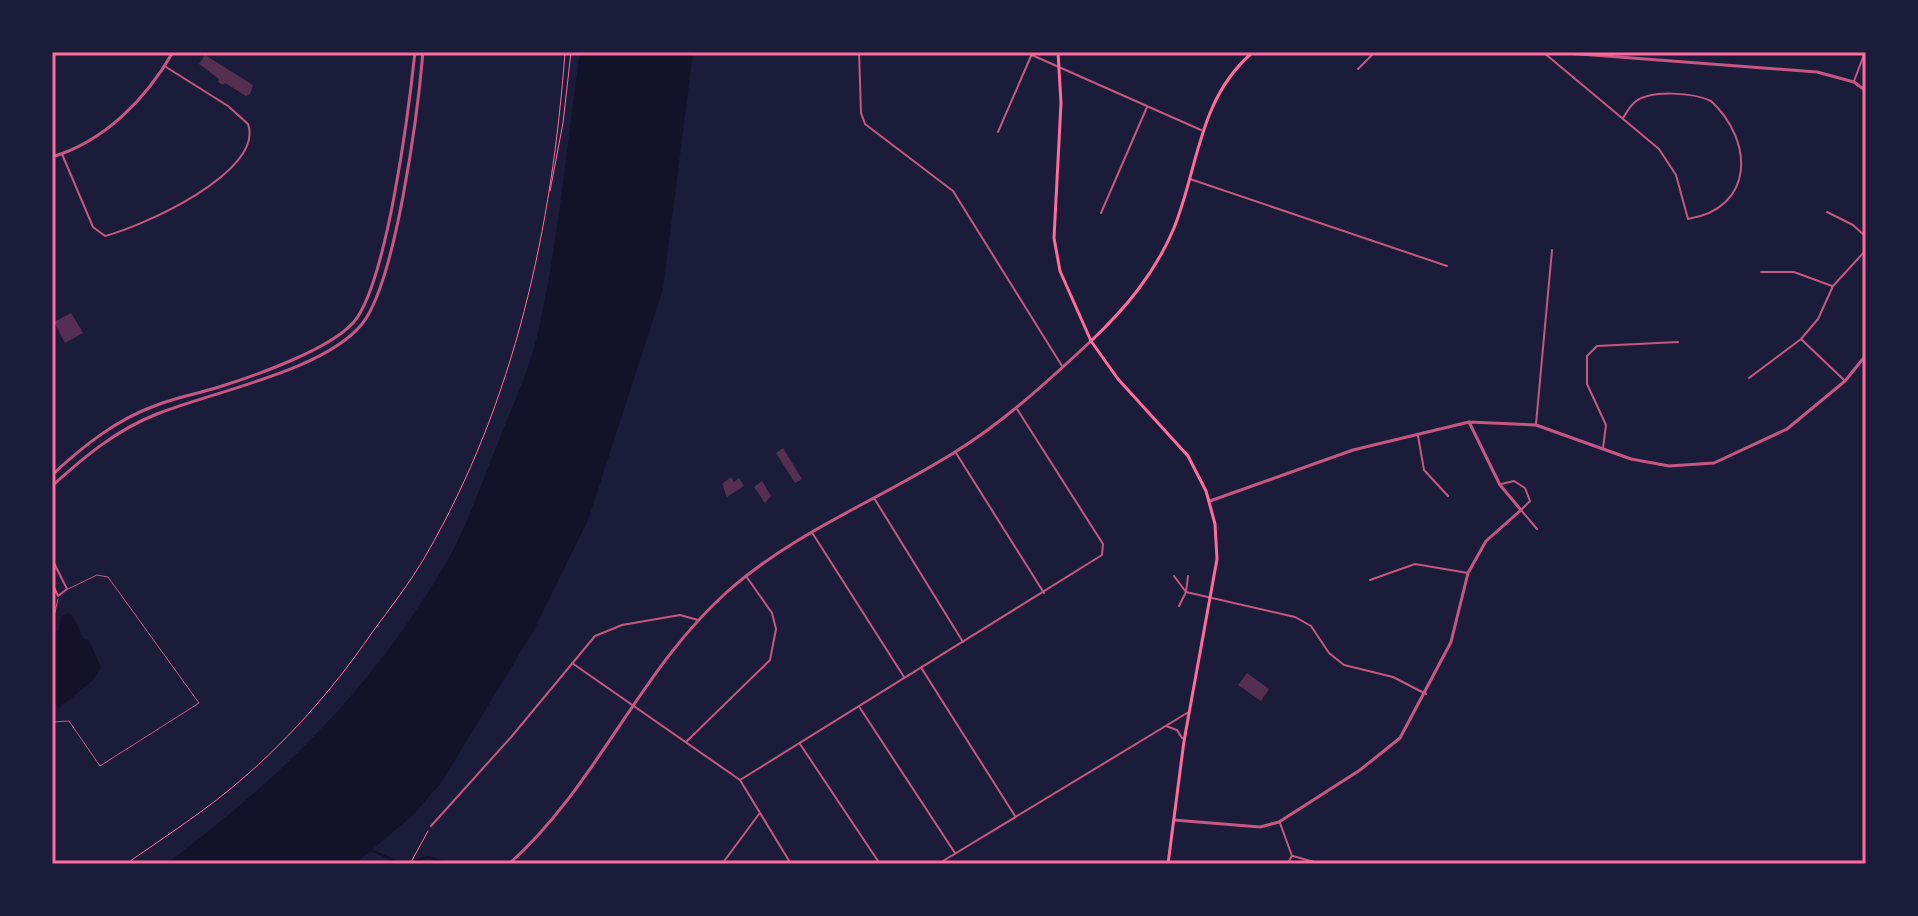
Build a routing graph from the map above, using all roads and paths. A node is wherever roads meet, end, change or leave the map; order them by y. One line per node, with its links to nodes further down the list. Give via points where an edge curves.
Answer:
1 (173, 52): 16 (street)
2 (415, 52): 50 (street, via 392,201 371,288 354,322 331,339 257,373 131,416)
3 (423, 52): 52 (street, via 394,229 376,299 360,326 335,347 260,381 133,425 96,447)
4 (565, 52): 28 (path)
5 (571, 52): 28 (path, via 555,179)
6 (859, 52): 41 (street, via 865,124 953,191)
7 (1025, 52): 15 (street)
8 (1058, 52): 17 (main road)
9 (1253, 52): 23 (main road, via 1215,97)
10 (1375, 52): 18 (street)
11 (1543, 52): 22 (street)
12 (1553, 52): 14 (street)
13 (1865, 52): 19 (street)
14 (1560, 53): 19 (street, via 1817,72)
15 (1032, 55): 17 (street); 24 (street)
16 (165, 67): 25 (street, via 113,124); 25 (street, via 248,124 248,142 218,180 190,200 105,236 93,227)
17 (1059, 68): 21 (street); 38 (main road, via 1054,238 1060,271)
18 (1358, 69)
19 (1854, 82): 20 (street)
20 (1866, 91)
21 (1147, 106): 23 (street); 30 (street)
22 (1623, 118): 22 (street, via 1672,167 1688,219 1709,216 1727,205 1742,173 1741,160 1728,122 1711,101 1678,95 1646,98 1633,103)
23 (1201, 130): 27 (main road)
24 (998, 132)
25 (62, 154): 26 (street)
26 (52, 157)
27 (1189, 178): 34 (street); 38 (main road, via 1175,226 1150,275)
28 (548, 197): 95 (path, via 537,263 507,371 478,450 425,557 347,671 312,709 230,789)
29 (1827, 212): 31 (street)
30 (1101, 213)
31 (1866, 237)
32 (1552, 250): 46 (street)
33 (1866, 250): 36 (street)
34 (1447, 266)
35 (1761, 272): 36 (street, via 1794,272)
36 (1833, 286): 37 (street, via 1818,319)
37 (1801, 339): 42 (street); 43 (street)
38 (1091, 341): 41 (street); 55 (main road, via 1188,456)
39 (1678, 342): 48 (street, via 1597,346 1587,356 1587,384 1606,425)
40 (1866, 355): 43 (street)
41 (1063, 367): 44 (street)
42 (1749, 378)
43 (1845, 381): 48 (street, via 1787,429 1714,463 1669,466)
44 (1017, 409): 49 (street); 68 (street, via 1105,549)
45 (1469, 422): 46 (street); 47 (street); 51 (street)
46 (1536, 425): 48 (street)
47 (1418, 436): 53 (street, via 1424,470); 55 (street, via 1353,450)
48 (1603, 449)
49 (956, 452): 54 (street); 68 (street)
50 (52, 475)
51 (1500, 485): 56 (street); 56 (street, via 1514,481 1525,488 1530,501)
52 (52, 486)
53 (1448, 496)
54 (873, 497): 58 (street); 74 (street)
55 (1210, 501): 70 (main road, via 1218,546)
56 (1521, 510): 57 (street); 60 (street, via 1486,541)
57 (1537, 529)
58 (811, 531): 61 (street); 77 (street)
59 (52, 559): 66 (street)
60 (1468, 573): 64 (street, via 1415,564); 78 (street, via 1451,642)
61 (746, 576): 72 (street); 85 (street, via 772,613 776,629 770,660)
62 (1174, 576): 67 (street)
63 (1188, 576): 67 (street)
64 (1370, 580)
65 (52, 583): 69 (street)
66 (67, 589): 69 (street); 82 (lane, via 97,575 108,577 199,703 100,766 69,721)
67 (1186, 592): 70 (street); 71 (street)
68 (1044, 594): 74 (street)
69 (58, 596): 73 (lane)
70 (1210, 597): 78 (street, via 1295,617 1311,626 1344,665 1393,677); 81 (main road)
71 (1179, 606)
72 (698, 620): 75 (street, via 680,615 622,625 595,636); 79 (street)
73 (52, 625)
74 (964, 643): 76 (street)
75 (571, 663): 79 (street); 92 (street)
76 (922, 668): 77 (street); 89 (street)
77 (905, 678): 80 (street)
78 (1426, 694): 91 (street, via 1400,738)
79 (633, 706): 85 (street); 97 (street, via 562,811)
80 (860, 707): 86 (street); 93 (street)
81 (1189, 712): 83 (street); 84 (main road)
82 (52, 722)
83 (1165, 725): 84 (street); 89 (street)
84 (1184, 741): 90 (main road)
85 (686, 742): 87 (street)
86 (800, 743): 87 (street); 100 (street)
87 (740, 780): 88 (street)
88 (760, 813): 98 (street); 99 (street)
89 (1015, 817): 93 (street)
90 (1173, 820): 91 (street, via 1260,827); 102 (main road)
91 (1279, 822): 94 (street)
92 (431, 826): 96 (path)
93 (956, 854): 101 (street)
94 (1292, 856): 103 (street); 104 (street)
95 (126, 864)
96 (410, 864)
97 (509, 864)
98 (722, 864)
99 (791, 864)
100 (880, 864)
101 (938, 864)
102 (1168, 864)
103 (1288, 864)
104 (1321, 864)

